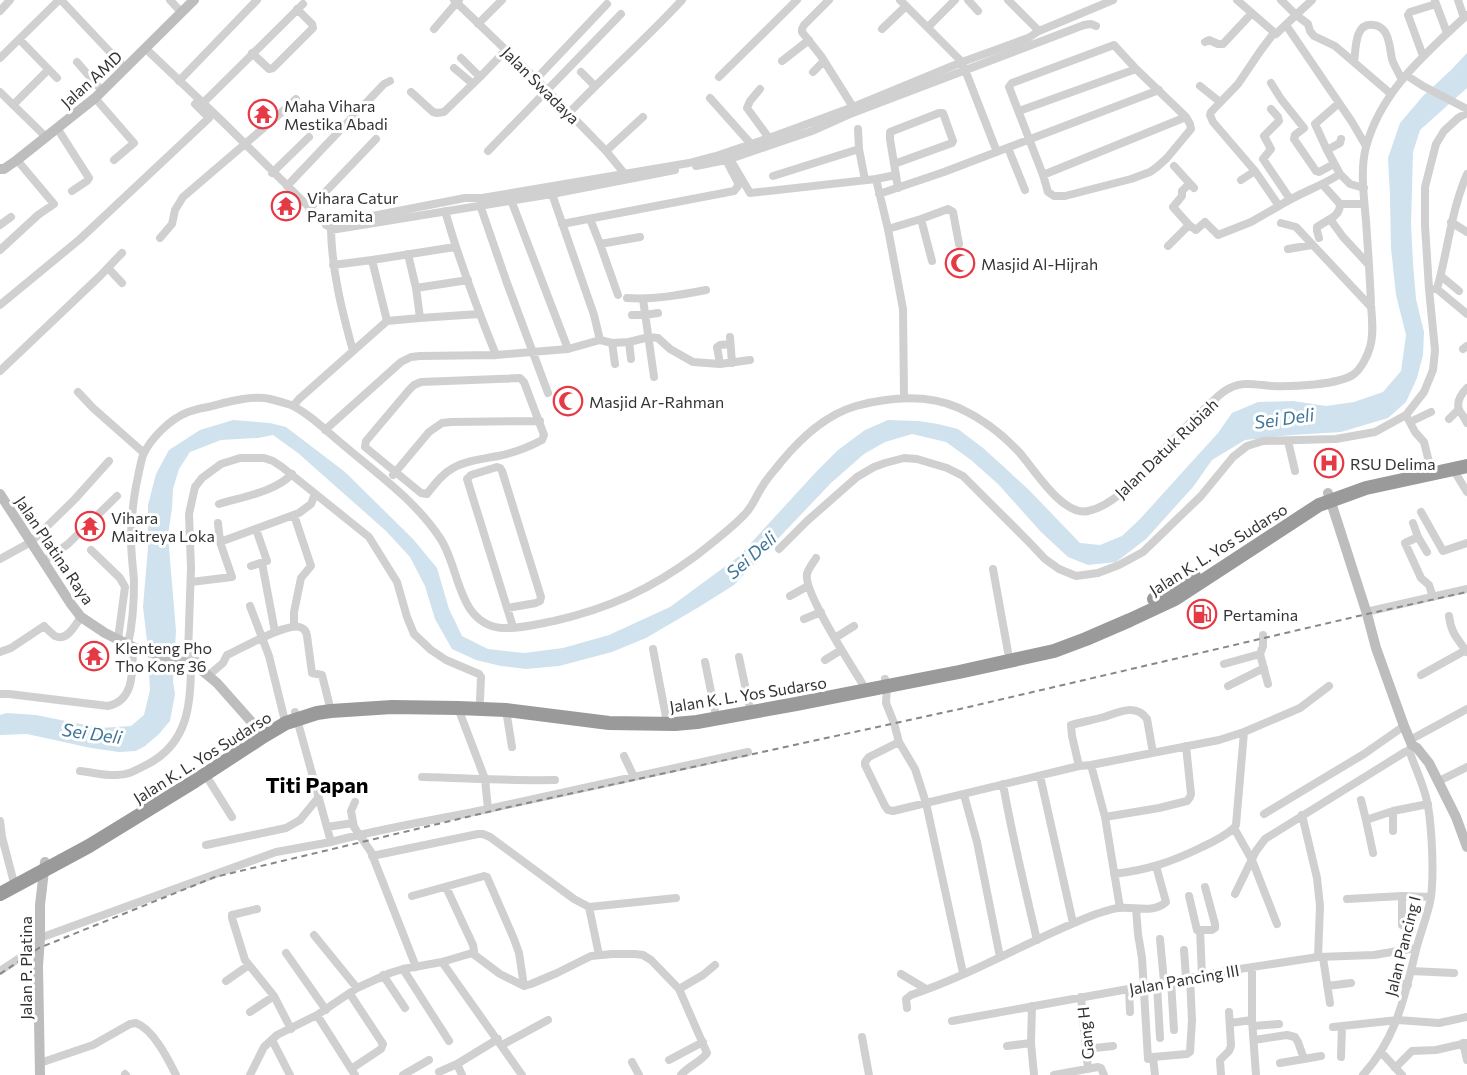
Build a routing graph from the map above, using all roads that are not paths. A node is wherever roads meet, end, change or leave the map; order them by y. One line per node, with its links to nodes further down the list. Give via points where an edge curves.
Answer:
1 (10, 0): 23 (street)
2 (60, 0): 39 (street); 53 (street)
3 (170, 0): 25 (street)
4 (194, 0): 25 (main road, Jalan AMD)
5 (257, 0): 64 (street)
6 (502, 0): 30 (street)
7 (682, 0): 68 (street)
8 (797, 0): 60 (street)
9 (829, 0): 40 (street, via 802,29)
10 (955, 0): 33 (street)
11 (968, 0): 24 (street)
12 (1008, 0): 36 (street)
13 (1113, 0): 36 (street)
14 (1237, 0): 26 (street)
15 (1281, 0): 28 (street)
16 (1312, 0): 21 (street)
17 (1458, 0): 29 (street)
18 (457, 1): 30 (street, Jalan Swadaya); 35 (street)
19 (1436, 2): 38 (street); 45 (street, via 1408,15)
20 (903, 3): 33 (street); 34 (street)
21 (1302, 3): 28 (street)
22 (607, 4): 63 (street)
23 (0, 10)
24 (978, 11)
25 (181, 12): 42 (main road, Jalan AMD)
26 (1252, 13): 37 (street); 41 (street, via 1223,44)
27 (621, 14): 72 (street)
28 (1296, 15): 31 (street); 51 (street, via 1308,24 1314,36 1335,46)
29 (1466, 16): 38 (street, Jalan Datuk Rubiah)
30 (478, 24): 43 (street, Jalan Swadaya)
31 (1286, 25): 37 (street); 80 (street)
32 (1096, 26): 52 (street, via 1084,24)
33 (928, 27): 52 (street)
34 (882, 29)
35 (434, 30)
36 (1039, 31): 52 (street)
37 (1274, 33): 79 (street, via 1238,84)
38 (1447, 33): 45 (street, Jalan Datuk Rubiah)
39 (20, 39): 46 (street); 56 (street)
40 (809, 40): 48 (street); 49 (street)
41 (1205, 42)
42 (146, 48): 53 (main road, Jalan AMD); 64 (street)
43 (506, 50): 59 (street); 63 (street, Jalan Swadaya)
44 (252, 53): 44 (street, via 269,69 273,68 313,28 312,24 300,7); 81 (street)
45 (1423, 56): 61 (street, Jalan Datuk Rubiah)
46 (0, 58)
47 (461, 58): 59 (street)
48 (782, 61)
49 (824, 61): 58 (street); 83 (street)
50 (77, 62): 75 (street)
51 (1354, 62): 61 (street, via 1359,32 1368,25 1376,26 1386,33 1392,59); 76 (street)
52 (964, 66): 83 (street); 107 (street); 123 (street, via 812,130 730,159 750,193)
53 (125, 68): 75 (main road, Jalan AMD)
54 (454, 68): 67 (street)
55 (1136, 69): 71 (street); 86 (street); 86 (street, via 1114,45 1011,83)
56 (48, 70): 62 (street); 82 (street)
57 (581, 72): 68 (street)
58 (813, 72)
59 (480, 77): 67 (street)
60 (719, 77)
61 (1404, 77): 76 (street, Jalan Datuk Rubiah); 85 (street)
62 (57, 78)
63 (536, 79): 72 (street, Jalan Swadaya)
64 (179, 81): 81 (street)
65 (390, 81): 126 (street)
66 (1271, 83): 111 (street, via 1304,128 1294,138 1316,171)
67 (473, 84): 74 (street, via 440,113 433,112)
68 (595, 86): 88 (street)
69 (1200, 86): 79 (street)
70 (760, 89): 96 (street, via 747,108)
71 (1159, 90): 90 (street); 97 (street)
72 (546, 91): 88 (street, Jalan Swadaya); 105 (street)
73 (0, 92): 82 (street)
74 (411, 92)
75 (99, 94): 91 (main road, Jalan AMD); 109 (street, via 134,143)
76 (1392, 94): 101 (street, Jalan Datuk Rubiah, via 1377,115)
77 (710, 98): 100 (street)
78 (296, 99): 99 (street)
79 (1220, 102): 114 (street, via 1211,118)
80 (1339, 103): 101 (street); 104 (street, via 1315,124)
81 (199, 104): 99 (street); 178 (street, via 209,118 81,239)
82 (13, 105): 93 (street)
83 (853, 107): 96 (street)
84 (1271, 109): 133 (street, via 1279,121 1264,136 1271,149 1263,159)
85 (1467, 109)
86 (1019, 111): 97 (street)
87 (1467, 113): 174 (street, via 1444,131 1436,144 1425,187)
88 (569, 114): 106 (street, Jalan Swadaya)
89 (644, 117): 106 (street)
90 (1186, 117): 120 (street); 120 (street, via 1191,129 1150,172 1065,196 1050,194)
91 (57, 128): 93 (main road, Jalan AMD); 130 (street, via 89,178)
92 (858, 129): 103 (street)
93 (46, 137): 108 (main road, Jalan AMD)
94 (309, 137): 115 (street)
95 (376, 138): 139 (street)
96 (770, 138): 100 (street)
97 (1028, 139): 102 (street); 120 (street)
98 (1341, 139): 104 (street)
99 (244, 144): 115 (street); 154 (street, via 183,197 172,224)
100 (751, 144): 116 (street, via 689,163)
101 (1366, 146): 128 (street, Jalan Datuk Rubiah)
102 (1008, 148): 107 (street); 129 (street)
103 (859, 149): 121 (street); 123 (street)
104 (1328, 150): 111 (street)
105 (488, 151)
106 (606, 151): 116 (street, Jalan Swadaya)
107 (997, 152): 127 (street)
108 (18, 160): 113 (main road, Jalan AMD); 162 (street, via 54,204)
109 (114, 160)
110 (894, 164): 110 (street, via 952,144 942,113 890,132); 119 (street)
111 (1334, 164): 117 (street)
112 (1174, 166): 149 (street, via 1192,186 1182,191 1173,207)
113 (1, 167)
114 (1255, 171): 124 (street); 138 (street)
115 (273, 173): 126 (street)
116 (624, 173): 150 (street, via 465,198)
117 (1340, 174): 125 (street); 128 (street, via 1350,184)
118 (1467, 174): 145 (street)
119 (896, 175): 122 (street); 127 (street)
120 (1043, 175)
121 (773, 176)
122 (876, 179): 123 (street); 132 (street)
123 (865, 180)
124 (1241, 180)
125 (1323, 185): 133 (street); 135 (street)
126 (287, 186): 139 (street)
127 (898, 188): 132 (street)
128 (1364, 188): 136 (street, Jalan Datuk Rubiah)
129 (1025, 190)
130 (72, 191)
131 (552, 194): 134 (street); 142 (street, via 726,160 738,183 734,191); 147 (street)
132 (879, 194): 151 (street)
133 (1290, 199): 138 (street)
134 (511, 200): 137 (street); 191 (street)
135 (1340, 204): 136 (street); 144 (street, via 1340,211)
136 (1364, 204): 168 (street, Jalan Datuk Rubiah)
137 (480, 205): 140 (street); 193 (street)
138 (1279, 206): 149 (street, via 1218,235 1205,222 1196,230)
139 (309, 209): 150 (street)
140 (445, 211): 150 (street); 160 (street)
141 (11, 217): 148 (street)
142 (590, 219): 147 (street); 156 (street)
143 (921, 219): 151 (street); 157 (street, via 948,208 952,210); 166 (street)
144 (1330, 219): 155 (street, via 1317,227); 168 (street)
145 (1451, 222): 152 (street); 170 (street)
146 (1281, 223): 158 (street, via 1296,227)
147 (562, 224): 188 (street)
148 (0, 225)
149 (1190, 225): 159 (street)
150 (329, 227): 167 (street)
151 (888, 229): 205 (street, via 903,309)
152 (1467, 232)
153 (640, 237): 156 (street)
154 (160, 238)
155 (1319, 238)
156 (600, 244): 177 (street, via 622,296)
157 (959, 244)
158 (1312, 245): 161 (street); 179 (street)
159 (1168, 246)
160 (455, 247): 164 (street); 171 (street)
161 (1288, 249)
162 (0, 250)
163 (122, 253): 169 (street)
164 (408, 254): 165 (street); 173 (street)
165 (372, 260): 167 (street); 186 (street)
166 (933, 261)
167 (333, 265): 192 (street)
168 (1370, 265): 179 (street, Jalan Datuk Rubiah)
169 (108, 268): 172 (street); 200 (street)
170 (1441, 276): 174 (street); 176 (street)
171 (468, 280): 173 (street); 182 (street)
172 (122, 283)
173 (416, 288): 185 (street)
174 (1433, 289): 180 (street); 209 (street, via 1433,370)
175 (706, 290): 177 (street)
176 (1460, 291)
177 (643, 299): 184 (street)
178 (0, 305)
179 (1371, 307): 205 (street, Jalan Datuk Rubiah, via 1370,351 1354,375 1324,383 1244,383 1228,389 1130,485 1088,512 1075,512 1065,505 1017,451 981,421 936,401)
180 (1466, 312)
181 (658, 313): 184 (street)
182 (479, 314): 185 (street); 194 (street)
183 (632, 315): 184 (street)
184 (645, 315): 187 (street)
185 (420, 318): 186 (street)
186 (387, 321): 192 (street)
187 (649, 337): 189 (street); 199 (street, via 658,338 693,362); 201 (street)
188 (600, 340): 190 (street); 191 (street)
189 (629, 342): 190 (street); 195 (street)
190 (612, 343): 198 (street)
191 (568, 349): 193 (street)
192 (353, 351): 206 (street)
193 (532, 351): 194 (street); 204 (street)
194 (496, 355): 213 (street, via 407,359)
195 (631, 359)
196 (750, 360): 197 (street)
197 (732, 363): 199 (street); 199 (street, via 730,341 717,347)
198 (615, 364)
199 (720, 364)
200 (0, 371)
201 (654, 377)
202 (1467, 388): 207 (street, via 1460,395)
203 (78, 392): 215 (street)
204 (548, 393)
205 (904, 398): 262 (street, Jalan Datuk Rubiah, via 853,407 822,422 781,462 748,512 718,539 652,585 589,612)
206 (293, 406): 213 (street, Jalan Datuk Rubiah); 215 (street, via 257,397 186,413 165,428)
207 (1459, 409): 210 (street); 212 (street)
208 (1431, 412): 209 (street)
209 (1408, 418): 214 (street, via 1375,432); 219 (street, via 1424,442)
210 (1449, 419)
211 (540, 421): 221 (street, via 441,423); 221 (street, via 544,435 540,441 454,468 427,494); 221 (street, via 520,378 421,382 409,390 365,443 366,449)
212 (1467, 423)
213 (325, 430): 223 (street, Jalan Datuk Rubiah)
214 (1288, 441): 220 (street); 239 (street, via 1263,441 1247,446 1143,552 1098,573 1076,576 1059,569 963,477 918,459 885,463 857,477)
215 (144, 453): 267 (street, via 131,533)
216 (1467, 458): 219 (highway, Jalan K. L. Yos Sudarso)
217 (109, 461): 236 (street)
218 (1460, 468): 219 (highway, Jalan K. L. Yos Sudarso); 224 (street)
219 (1427, 469): 228 (highway, Jalan K. L. Yos Sudarso)
220 (1295, 471)
221 (395, 472): 223 (street)
222 (292, 474): 226 (street); 229 (street, via 273,487); 248 (street, via 268,459 247,458 221,464 202,478 195,487 189,514)
223 (388, 483): 262 (street, Jalan Datuk Rubiah, via 424,516 437,534 448,551 471,611 490,625)
224 (1467, 492)
225 (0, 494): 236 (main road, Jalan Platina Raya)
226 (315, 494): 231 (street, via 307,508); 287 (street, via 373,542 398,582 414,634 446,660 480,674)
227 (117, 496): 244 (street, via 68,544)
228 (1330, 497): 256 (main road, Jalan Pancing I); 272 (highway, Jalan K. L. Yos Sudarso, via 1312,500 1201,572 1127,612 1066,638); 282 (highway, Jalan K. L. Yos Sudarso, via 1175,599 1097,635 1054,651)
229 (219, 504)
230 (1421, 512): 238 (street, via 1443,551)
231 (294, 515): 234 (street); 260 (street, via 311,566 301,578)
232 (218, 523): 237 (street)
233 (1413, 523): 235 (street)
234 (256, 529): 237 (street); 245 (street, via 267,561)
235 (1418, 537): 241 (street); 252 (street, via 1405,543)
236 (31, 542): 243 (street); 244 (main road, Jalan Platina Raya)
237 (220, 542): 248 (street, via 232,577)
238 (1467, 543)
239 (779, 549)
240 (91, 550): 267 (street, via 125,587)
241 (1427, 552)
242 (816, 558): 249 (street, via 807,573)
243 (0, 560)
244 (44, 561): 258 (main road, Jalan Platina Raya)
245 (262, 563): 246 (street); 263 (street)
246 (251, 566)
247 (993, 569): 272 (street)
248 (191, 582): 278 (street, via 188,654 200,665)
249 (808, 586): 251 (street); 255 (street)
250 (1467, 589): 252 (street)
251 (790, 596)
252 (1433, 597): 256 (street)
253 (249, 606): 265 (street)
254 (507, 608): 254 (street, via 467,479 497,467 502,471 541,597 536,603); 262 (street)
255 (821, 612): 259 (street); 266 (street)
256 (1366, 612): 297 (main road, Jalan Pancing I)
257 (1449, 616): 270 (street, via 1454,634)
258 (81, 617): 267 (main road, Jalan Platina Raya); 271 (street, via 64,637 53,635 44,626)
259 (804, 619)
260 (294, 626): 263 (street); 288 (street, via 305,631 312,673 322,675)
261 (854, 626): 266 (street)
262 (513, 627)
263 (275, 632): 265 (street)
264 (1263, 635): 273 (street)
265 (262, 638): 278 (street, via 227,656 223,663); 295 (street)
266 (835, 638): 269 (street)
267 (131, 645): 278 (main road, Jalan Platina Raya); 286 (street, via 131,686 114,704)
268 (653, 649): 296 (street)
269 (841, 650): 275 (street); 281 (street)
270 (1466, 651): 280 (street)
271 (0, 652)
272 (1008, 652): 282 (highway, Jalan K. L. Yos Sudarso)
273 (1260, 654): 277 (street); 279 (street)
274 (739, 657): 290 (street)
275 (825, 660)
276 (705, 662): 294 (street)
277 (1224, 664)
278 (197, 668): 299 (main road); 310 (street, via 179,735 156,760 117,775)
279 (1264, 668): 283 (street); 284 (street)
280 (1420, 675)
281 (862, 683): 282 (highway, Jalan K. L. Yos Sudarso); 290 (highway, Jalan K. L. Yos Sudarso)
282 (886, 683): 293 (highway, Jalan K. L. Yos Sudarso, via 675,724 609,723); 300 (street, via 886,703)
283 (1268, 684)
284 (1228, 686)
285 (1329, 686): 298 (street, via 1300,708)
286 (0, 694)
287 (480, 700): 289 (highway, Jalan K. L. Yos Sudarso); 296 (highway, Jalan K. L. Yos Sudarso)
288 (329, 703): 289 (highway, Jalan K. L. Yos Sudarso); 295 (highway, Jalan K. L. Yos Sudarso)
289 (402, 703): 291 (highway, Jalan K. L. Yos Sudarso); 295 (highway, Jalan K. L. Yos Sudarso)
290 (749, 704): 294 (highway, Jalan K. L. Yos Sudarso)
291 (458, 708): 293 (highway, Jalan K. L. Yos Sudarso); 315 (street)
292 (1467, 709): 302 (street)
293 (506, 711): 303 (street)
294 (714, 711): 296 (highway, Jalan K. L. Yos Sudarso)
295 (292, 716): 299 (highway, Jalan K. L. Yos Sudarso, via 286,723); 320 (street)
296 (666, 717)
297 (1404, 726): 302 (main road, Jalan Pancing I); 327 (street)
298 (1244, 732): 301 (street); 335 (street)
299 (262, 733): 311 (highway, Jalan K. L. Yos Sudarso); 344 (highway, Jalan K. L. Yos Sudarso)
300 (899, 742): 323 (street, via 915,769); 323 (street, via 868,757 865,765 888,810)
301 (1186, 746): 305 (street); 330 (street, via 1191,794 1187,801)
302 (1409, 746): 317 (main road, Jalan Pancing I, via 1423,753); 324 (street, Jalan Pancing I); 328 (street)
303 (512, 747)
304 (748, 752): 314 (street)
305 (1153, 753): 307 (street); 308 (street, via 1147,719 1137,711 1125,710 1071,725)
306 (624, 756): 314 (street)
307 (1091, 765): 308 (street); 330 (street)
308 (1079, 766): 312 (street)
309 (1467, 767): 317 (street)
310 (80, 771)
311 (205, 774): 329 (street); 344 (highway, Jalan K. L. Yos Sudarso, via 89,846)
312 (1040, 776): 318 (street); 363 (street)
313 (422, 777): 315 (street)
314 (634, 777): 325 (street)
315 (485, 779): 316 (street); 325 (street)
316 (555, 780)
317 (1438, 781): 340 (main road, Jalan Pancing I)
318 (1003, 784): 319 (street); 369 (street)
319 (964, 795): 323 (street); 376 (street, via 978,842)
320 (318, 798): 334 (street); 339 (street, via 300,820 286,828)
321 (1360, 800): 332 (street)
322 (355, 802): 333 (street, via 351,811)
323 (926, 803): 386 (street)
324 (1428, 804): 326 (street); 356 (street, Jalan Pancing I)
325 (488, 808): 337 (street)
326 (1393, 811): 332 (street); 336 (street)
327 (1264, 814)
328 (1302, 815): 343 (street, via 1265,839); 377 (street, via 1317,878)
329 (232, 817)
330 (1105, 817): 346 (street)
331 (0, 820): 347 (street)
332 (1366, 820): 341 (street)
333 (353, 823): 334 (street); 337 (street)
334 (327, 827): 338 (street)
335 (1234, 828): 343 (street); 345 (street, via 1178,859)
336 (1393, 831)
337 (358, 835): 338 (street); 342 (street)
338 (331, 842): 370 (street, via 276,852)
339 (206, 844)
340 (1467, 847)
341 (1372, 853)
342 (372, 856): 359 (street, via 483,834); 381 (street)
343 (1252, 860): 352 (street); 364 (street)
344 (44, 866): 347 (highway, Jalan K. L. Yos Sudarso); 351 (highway, Jalan K. L. Yos Sudarso); 370 (main road, Jalan P. Platina)
345 (1156, 866): 346 (street); 362 (street, via 1166,902)
346 (1114, 874): 360 (street)
347 (13, 879): 348 (highway, Jalan K. L. Yos Sudarso)
348 (0, 886)
349 (447, 887): 353 (street); 374 (street, via 473,945); 397 (street, via 484,876 489,879 519,953)
350 (1205, 887): 366 (street, via 1215,926 1212,930)
351 (0, 894)
352 (1235, 894)
353 (412, 896)
354 (1189, 896): 366 (street)
355 (1402, 896): 356 (street); 358 (street); 365 (street)
356 (1431, 897): 371 (street, Jalan Pancing I)
357 (676, 898): 359 (street)
358 (1347, 899)
359 (589, 907): 375 (street)
360 (1120, 908): 362 (street); 363 (street)
361 (257, 909): 380 (street, via 232,916)
362 (1136, 909): 398 (street)
363 (1073, 923): 369 (street)
364 (1277, 924)
365 (1402, 925)
366 (1200, 930): 390 (street)
367 (314, 935): 400 (street)
368 (1160, 939): 394 (street)
369 (1036, 940): 376 (street)
370 (40, 941): 384 (street); 446 (main road, Jalan P. Platina)
371 (1417, 946): 377 (street, Jalan Pancing III, via 1374,955); 385 (street, Jalan Pancing I)
372 (1184, 950): 391 (street)
373 (286, 953): 411 (street)
374 (472, 953): 378 (street); 397 (street)
375 (599, 955): 397 (street); 401 (street, via 643,955)
376 (1000, 957): 386 (street)
377 (1320, 958): 382 (street, Jalan Pancing III); 399 (street)
378 (442, 962): 381 (street); 430 (street)
379 (715, 964): 401 (street)
380 (249, 965): 392 (street); 405 (street)
381 (416, 967): 383 (street)
382 (1252, 967): 390 (street, Jalan Pancing III); 421 (street)
383 (403, 969): 389 (street); 429 (street)
384 (0, 971)
385 (1411, 971): 387 (street); 396 (street, Jalan Pancing I)
386 (963, 973): 402 (street)
387 (1454, 973)
388 (901, 974): 402 (street)
389 (383, 975): 400 (street); 409 (street)
390 (1202, 975): 391 (street, Jalan Pancing III)
391 (1188, 978): 394 (street, Jalan Pancing III); 440 (street, via 1190,1052)
392 (226, 981)
393 (1392, 981): 396 (street)
394 (1164, 982): 398 (street, Jalan Pancing III); 424 (street); 426 (street)
395 (1351, 983): 399 (street)
396 (1408, 985): 418 (street, Jalan Pancing I)
397 (524, 986)
398 (1144, 986): 403 (street, Jalan Pancing III); 440 (street, via 1148,1059)
399 (1327, 986): 407 (street)
400 (357, 988): 404 (street)
401 (679, 988): 431 (street)
402 (926, 989): 410 (street, via 908,997)
403 (1129, 989): 406 (street, Jalan Pancing III); 413 (street)
404 (350, 994): 411 (street); 451 (street, via 383,1044)
405 (274, 996): 412 (street); 423 (street)
406 (1081, 997): 408 (street, Jalan Pancing III); 436 (street, Gang H)
407 (1330, 1003)
408 (1032, 1006): 419 (street, Jalan Pancing III); 433 (street)
409 (405, 1008)
410 (907, 1008)
411 (326, 1010): 415 (street)
412 (250, 1012)
413 (1130, 1012)
414 (1229, 1012): 420 (street)
415 (317, 1015): 423 (street); 451 (street)
416 (1467, 1017): 418 (street, via 1439,1023)
417 (548, 1020): 430 (street)
418 (1398, 1020): 437 (street, Jalan Pancing I); 439 (street, via 1337,1026)
419 (952, 1021)
420 (1230, 1023): 421 (street); 469 (street, via 1231,1046 1220,1060)
421 (1252, 1023): 422 (street); 428 (street)
422 (1279, 1024)
423 (291, 1029): 427 (street)
424 (1174, 1030)
425 (862, 1037): 464 (street)
426 (1160, 1038)
427 (272, 1040): 458 (street, via 264,1047); 459 (street)
428 (1254, 1040): 441 (street, via 1292,1035); 470 (street)
429 (449, 1041)
430 (500, 1042): 448 (street); 454 (street)
431 (703, 1042): 443 (street); 463 (street, via 705,1056)
432 (1465, 1043): 444 (street); 449 (street, via 1412,1051)
433 (1031, 1044): 434 (street); 465 (street)
434 (1007, 1046)
435 (1113, 1046): 436 (street)
436 (1086, 1049): 450 (street, Gang H)
437 (1381, 1052): 449 (street); 471 (street, Jalan Pancing I)
438 (1321, 1056): 441 (street)
439 (1341, 1057)
440 (1153, 1058): 468 (street)
441 (1304, 1059): 447 (street)
442 (429, 1060): 452 (street)
443 (669, 1060)
444 (1467, 1060)
445 (632, 1062): 462 (street)
446 (40, 1063): 456 (main road, Jalan P. Platina); 457 (street, via 93,1045 136,1023 147,1029)
447 (1280, 1063)
448 (457, 1064): 453 (street); 461 (street)
449 (1395, 1068): 472 (street)
450 (1088, 1069): 455 (street); 467 (street, via 1100,1067)
451 (353, 1072)
452 (414, 1072): 460 (street)
453 (439, 1072)
454 (519, 1074)
455 (1073, 1074): 466 (street)
456 (40, 1075)
457 (176, 1075)
458 (250, 1075)
459 (290, 1075)
460 (403, 1075)
461 (462, 1075)
462 (639, 1075)
463 (681, 1075)
464 (869, 1075)
465 (1034, 1075)
466 (1054, 1075)
467 (1104, 1075)
468 (1155, 1075)
469 (1221, 1075)
470 (1256, 1075)
471 (1364, 1075)
472 (1402, 1075)

